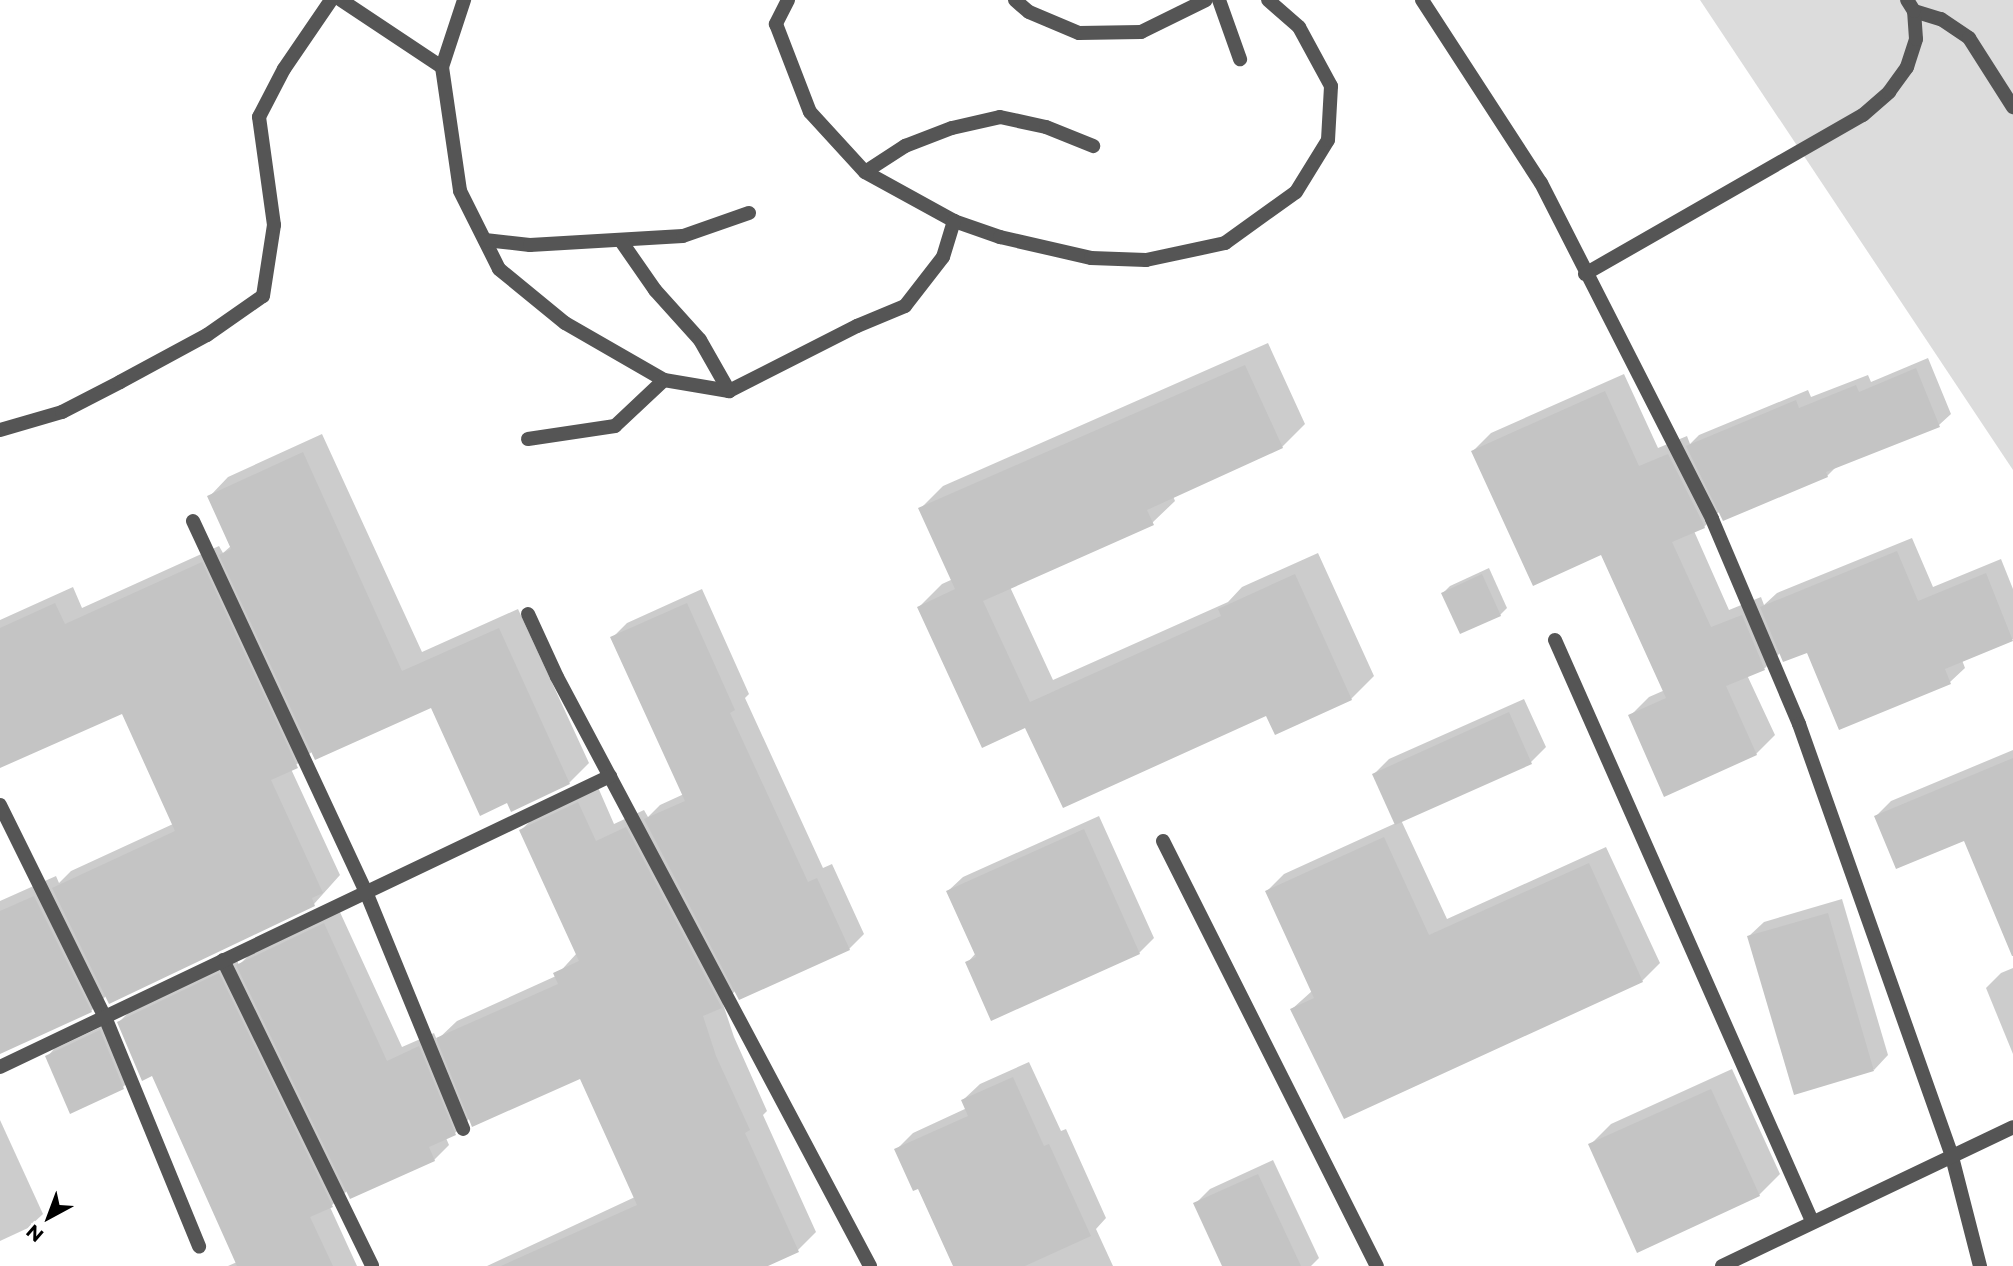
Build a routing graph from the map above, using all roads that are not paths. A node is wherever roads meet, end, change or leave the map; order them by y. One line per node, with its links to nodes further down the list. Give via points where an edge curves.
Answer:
1 (331, 0): 23 (street, via 284,69 259,117 274,225 263,296 207,335 74,406)
2 (341, 0): 12 (street)
3 (464, 0): 12 (street)
4 (788, 0): 15 (street, via 776,24 810,112)
5 (1016, 0): 6 (street, via 1029,12 1079,33 1141,32)
6 (1206, 0)
7 (1219, 0): 11 (street)
8 (1268, 0): 17 (street, via 1299,27 1331,86 1328,141 1296,192 1225,243 1146,260 1091,258)
9 (1422, 0): 20 (street, via 1541,183)
10 (1910, 6): 13 (street, via 1969,38); 20 (street, via 1916,39 1907,67 1889,92 1863,115)
11 (1240, 59)
12 (442, 67): 18 (street, via 460,191)
13 (2013, 107)
14 (1093, 146): 15 (street, via 1046,127 1000,117 905,146)
15 (864, 172): 17 (street)
16 (749, 213): 19 (street, via 683,236)
17 (954, 221): 22 (street, via 943,257 905,306)
18 (485, 240): 19 (street, via 530,245); 21 (street, via 499,269 565,323)
19 (621, 241): 22 (street, via 655,290 700,340)
20 (1585, 274): 37 (street, via 1712,519 1799,724)
21 (664, 380): 22 (street); 24 (street, via 615,426)
22 (729, 391)
23 (0, 430)
24 (528, 439)
25 (193, 521): 31 (street)
26 (528, 614): 28 (street)
27 (1555, 640): 38 (street)
28 (610, 776): 31 (street); 41 (street)
29 (0, 805): 33 (street)
30 (1163, 841): 42 (street)
31 (366, 892): 32 (street); 36 (street)
32 (223, 960): 33 (street); 40 (street)
33 (105, 1017): 34 (street); 39 (street)
34 (0, 1067)
35 (2013, 1127): 37 (street)
36 (463, 1129)
37 (1952, 1157): 38 (street); 44 (street)
38 (1812, 1221): 43 (street)
39 (199, 1246)
40 (372, 1266)
41 (870, 1266)
42 (1377, 1266)
43 (1722, 1266)
44 (1980, 1266)

